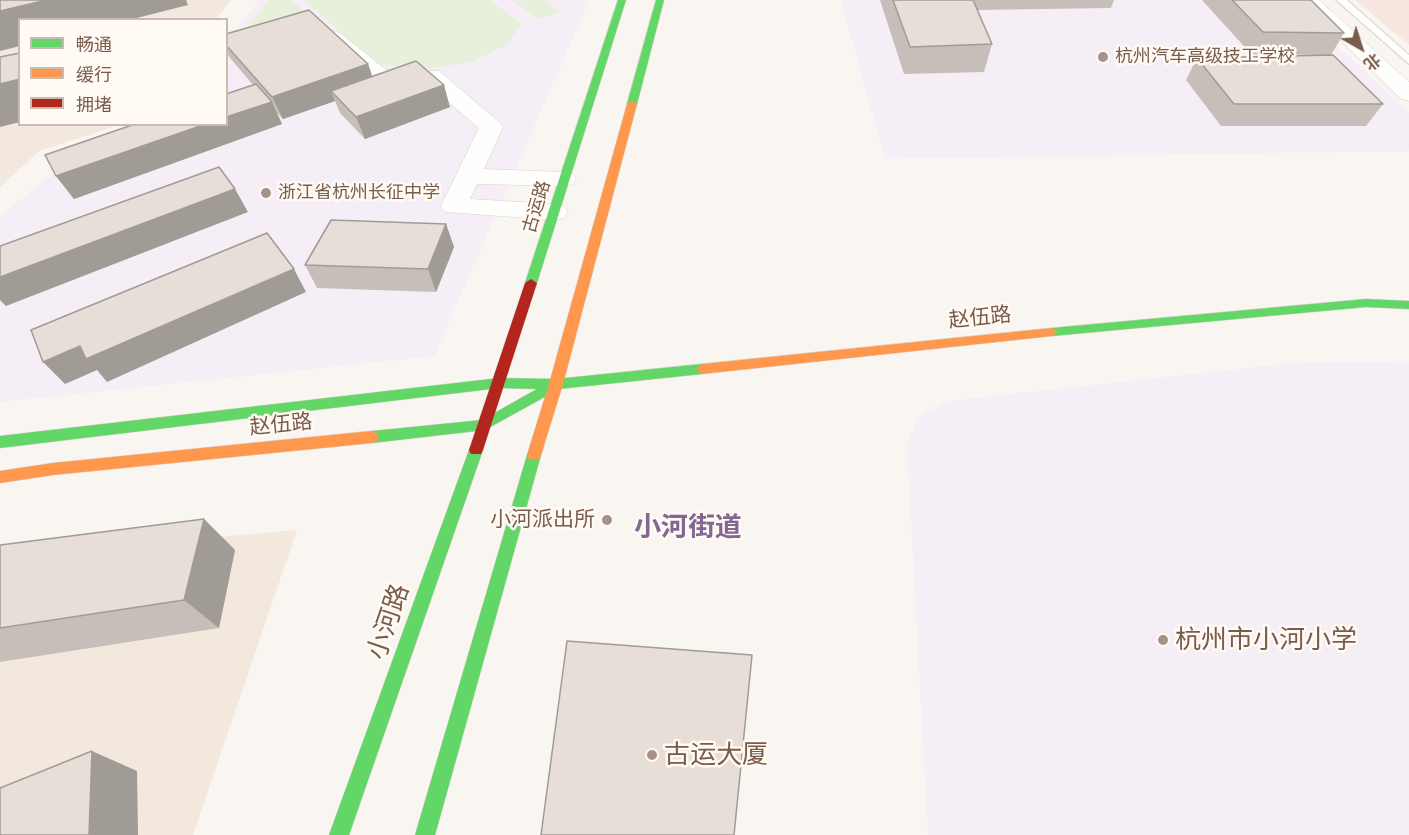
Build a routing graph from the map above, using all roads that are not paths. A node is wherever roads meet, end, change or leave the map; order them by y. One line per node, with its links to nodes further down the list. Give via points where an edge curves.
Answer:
1 (622, 0): 9 (main road, 古运路)
2 (660, 0): 13 (main road)
3 (1308, 0): 7 (street)
4 (1341, 0): 6 (lane)
5 (317, 24): 8 (street, via 381,77 431,76 491,127)
6 (1409, 61)
7 (1409, 94)
8 (468, 176): 9 (street); 10 (street, via 454,206)
9 (564, 179): 10 (main road, 古运路)
10 (555, 212): 12 (main road, 古运路)
11 (1409, 305): 13 (main road, 赵伍路, via 1366,303 1181,318)
12 (499, 383): 13 (main road, 赵伍路); 14 (main road, 古运路); 15 (main road, 赵伍路)
13 (556, 384): 14 (main road, 赵伍路); 18 (main road)
14 (485, 425): 16 (main road, 赵伍路); 17 (main road, 小河路)
15 (0, 442)
16 (0, 477)
17 (339, 835)
18 (425, 835)

